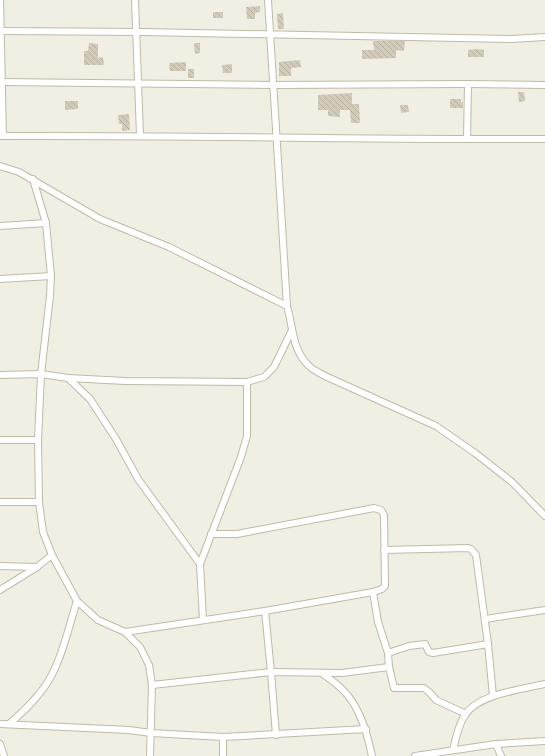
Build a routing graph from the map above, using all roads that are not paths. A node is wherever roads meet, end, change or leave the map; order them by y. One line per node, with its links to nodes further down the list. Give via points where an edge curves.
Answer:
1 (0, 0): 4 (street)
2 (135, 0): 5 (street)
3 (268, 0): 6 (street)
4 (0, 31): 5 (street); 8 (street)
5 (136, 32): 6 (street); 9 (street)
6 (269, 35): 7 (street, via 512,39); 11 (street)
7 (545, 37)
8 (1, 82): 9 (street); 13 (street)
9 (138, 84): 11 (street); 14 (street)
10 (468, 84): 11 (street); 12 (street); 16 (street)
11 (273, 85): 15 (street)
12 (545, 85)
13 (1, 136): 14 (street)
14 (140, 136): 15 (street)
15 (276, 138): 16 (street); 24 (street)
16 (467, 139): 17 (street)
17 (545, 139)
18 (0, 166): 19 (street)
19 (33, 179): 20 (street); 24 (street, via 100,219 169,247)
20 (46, 223): 21 (street); 22 (street)
21 (0, 226)
22 (51, 276): 23 (street); 26 (street)
23 (0, 279)
24 (287, 306): 25 (street)
25 (292, 330): 29 (street, via 274,367 264,377); 34 (street, via 300,355 309,366 325,376 436,426 512,482)
26 (41, 374): 27 (street); 28 (street); 31 (street)
27 (0, 375)
28 (68, 378): 29 (street); 38 (street, via 90,399 138,479)
29 (247, 382): 35 (street, via 247,436)
30 (0, 440): 31 (street)
31 (38, 440): 33 (street)
32 (0, 502): 33 (street)
33 (39, 502): 37 (street, via 43,532)
34 (545, 516)
35 (212, 534): 36 (street, via 237,534 374,508 381,510 384,515); 38 (street)
36 (384, 550): 42 (street, via 385,586); 46 (street, via 472,549 476,555)
37 (52, 555): 40 (street); 43 (street)
38 (200, 564): 47 (street)
39 (0, 566): 40 (street)
40 (37, 567): 41 (street)
41 (0, 590)
42 (373, 592): 45 (street); 50 (street, via 378,622)
43 (77, 601): 48 (street, via 98,620); 59 (street, via 49,680 26,709)
44 (545, 610): 46 (street)
45 (265, 611): 47 (street); 52 (street)
46 (485, 619): 49 (street)
47 (203, 620): 48 (street)
48 (125, 632): 55 (street, via 140,647 149,665)
49 (488, 644): 50 (street, via 433,653 429,652 425,644 414,644); 56 (street)
50 (388, 653): 51 (street)
51 (388, 667): 53 (street); 57 (street, via 394,688 424,688 436,700)
52 (272, 672): 53 (street); 55 (street); 62 (street)
53 (323, 674): 60 (street, via 343,689 355,705)
54 (545, 684): 56 (street)
55 (152, 685): 61 (street)
56 (493, 696): 57 (street, via 473,706)
57 (466, 714): 67 (street, via 459,726)
58 (0, 724): 59 (street)
59 (9, 724): 61 (street)
60 (366, 729): 62 (street); 72 (street)
61 (151, 733): 63 (street); 70 (street)
62 (276, 735): 63 (street)
63 (223, 737): 71 (street)
64 (545, 741): 66 (street)
65 (0, 744): 69 (street)
66 (496, 744): 67 (street); 74 (street)
67 (454, 750): 68 (street)
68 (429, 755): 73 (street)
69 (4, 756)
70 (150, 756)
71 (223, 756)
72 (372, 756)
73 (415, 756)
74 (501, 756)

